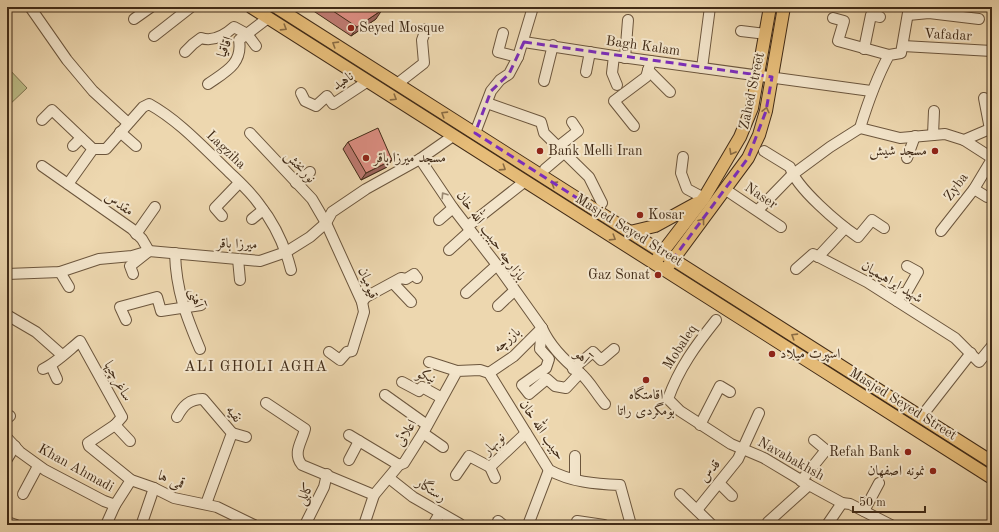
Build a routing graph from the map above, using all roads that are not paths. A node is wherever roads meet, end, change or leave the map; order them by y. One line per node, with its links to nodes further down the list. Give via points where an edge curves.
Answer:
1 (30, 7): 53 (street, via 93,92)
2 (151, 7): 14 (street)
3 (191, 7): 22 (street)
4 (251, 7): 12 (main road, Masjed Seyed Street)
5 (276, 7): 43 (main road, Masjed Seyed Street, one-way to 5)
6 (533, 7): 23 (street)
7 (710, 7): 36 (street)
8 (770, 7): 21 (main road, Zahed Street)
9 (784, 7): 39 (main road, Zahed Street)
10 (909, 11): 15 (street); 26 (street)
11 (880, 17): 27 (street, via 871,15)
12 (268, 18): 20 (street, اقاقیا); 40 (main road, Masjed Seyed Street, one-way to 40)
13 (833, 18): 27 (street, via 844,21 838,41)
14 (134, 19)
15 (979, 19)
16 (628, 20): 34 (street)
17 (426, 29): 43 (street, via 422,40 424,62)
18 (741, 31): 21 (street)
19 (503, 33): 33 (street, via 498,52)
20 (248, 34): 25 (street); 29 (street, اقاقیا, via 234,27 224,36 209,41 202,38); 42 (street, اقاقیا, via 239,40 241,50 233,67)
21 (766, 34): 38 (main road, Zahed Street)
22 (154, 36)
23 (524, 42): 24 (street, Bagh Kalam); 33 (street)
24 (553, 45): 30 (street, Bagh Kalam); 41 (street)
25 (256, 46)
26 (903, 46): 28 (street, Vafadar); 31 (street, via 901,53)
27 (864, 49): 31 (street)
28 (992, 51)
29 (185, 52)
30 (590, 52): 32 (street, Bagh Kalam); 37 (street)
31 (889, 55): 47 (street)
32 (614, 56): 34 (street, Bagh Kalam); 44 (street, via 612,73)
33 (518, 57): 49 (street, via 509,74 491,91)
34 (625, 58): 35 (street, Bagh Kalam)
35 (650, 65): 36 (street, Bagh Kalam); 45 (street); 54 (street, via 646,77 614,101)
36 (702, 68): 38 (street, Bagh Kalam)
37 (586, 72)
38 (759, 76): 39 (street, Bagh Kalam); 85 (main road, Zahed Street, one-way to 85, via 752,108 740,137)
39 (772, 77): 47 (street); 83 (main road, Zahed Street, one-way to 39, via 748,158 758,135 766,111)
40 (368, 81): 46 (street, ناهید, via 333,104 327,96 316,106 305,101); 61 (main road, Masjed Seyed Street, one-way to 61)
41 (544, 81)
42 (208, 84)
43 (398, 84): 59 (main road, Masjed Seyed Street, one-way to 43)
44 (617, 85)
45 (670, 92)
46 (301, 93)
47 (873, 97): 55 (street)
48 (984, 98): 56 (street)
49 (487, 103): 59 (street); 68 (street, via 541,122 544,133)
50 (934, 111): 60 (street)
51 (42, 120): 63 (street, via 52,110)
52 (572, 122): 68 (street, via 578,131)
53 (128, 123): 57 (street, Lagziha); 79 (street, Lagziha, via 149,104 170,118)
54 (634, 126)
55 (860, 128): 62 (street, via 900,138); 77 (street)
56 (991, 128): 64 (street)
57 (120, 132): 66 (street); 67 (street, Lagziha, via 106,149)
58 (250, 133): 80 (street, نوربخش)
59 (475, 133): 100 (main road, Masjed Seyed Street, one-way to 59)
60 (933, 135): 62 (street); 64 (street, via 945,134)
61 (453, 136): 72 (street, میرزا باقر); 78 (main road, Masjed Seyed Street, one-way to 78)
62 (915, 136): 71 (street)
63 (81, 138): 65 (street); 67 (street)
64 (964, 140): 73 (street)
65 (73, 146)
66 (136, 146)
67 (93, 149): 81 (street)
68 (562, 149): 75 (street); 86 (street, via 589,177)
69 (764, 151): 77 (street, via 790,167)
70 (683, 157): 85 (street, via 681,173 687,189)
71 (907, 158)
72 (420, 159): 88 (street, بازارچه حبیب الله خان, one-way to 72); 94 (street, میرزا باقر, via 366,189 332,212)
73 (992, 159): 82 (street, Zyba)
74 (42, 166): 81 (street, مقدس)
75 (545, 169)
76 (310, 172): 80 (street)
77 (792, 175): 90 (street); 97 (street)
78 (524, 182): 96 (street); 110 (main road, Masjed Seyed Street, one-way to 110)
79 (239, 183): 89 (street, Lagziha); 91 (street, via 215,208)
80 (296, 183): 94 (street, نوربخش, via 312,199)
81 (68, 184): 101 (street, مقدس)
82 (974, 189): 84 (street); 99 (street, Zyba)
83 (726, 190): 90 (street, Naser); 108 (main road, Zahed Street, one-way to 83)
84 (987, 197)
85 (704, 198): 100 (main road, via 655,226); 105 (main road, Zahed Street)
86 (602, 203)
87 (155, 208): 101 (street)
88 (453, 208): 93 (street); 96 (street, بازارچه حبیب الله خان)
89 (263, 210): 92 (street); 104 (street, Lagziha)
90 (758, 210): 95 (street, Naser)
91 (222, 216)
92 (252, 219)
93 (439, 220)
94 (326, 223): 104 (street, میرزا باقر); 126 (street, قیومیان)
95 (780, 227)
96 (469, 228): 102 (street); 111 (street, بازارچه حبیب الله خان)
97 (845, 228): 98 (street, via 858,237 872,220); 107 (street)
98 (884, 228)
99 (941, 231)
100 (630, 232): 105 (main road, Masjed Seyed Street)
101 (136, 234): 103 (street, مقدس)
102 (449, 250)
103 (149, 251): 106 (street, میرزا باقر); 116 (street, میرزا باقر, via 132,256 99,259); 118 (street, via 130,266)
104 (286, 252): 109 (street, میرزا باقر, via 260,261); 114 (street, Lagziha)
105 (662, 252): 108 (main road, Masjed Seyed Street); 110 (main road, Zahed Street)
106 (175, 253): 109 (street, میرزا باقر); 130 (street, آهنی, via 176,274)
107 (818, 257): 113 (street, via 813,254); 125 (street, شهید ابراهیمیان, via 867,282)
108 (673, 259): 115 (main road, Zahed Street); 155 (main road, Masjed Seyed Street, one-way to 108)
109 (238, 260): 120 (street)
110 (654, 264): 115 (main road, Masjed Seyed Street)
111 (497, 265): 123 (street, بازارچه حبیب الله خان); 124 (street)
112 (907, 266): 125 (street, via 918,272 906,293 902,292)
113 (796, 269)
114 (291, 270)
115 (665, 270): 183 (main road, Masjed Seyed Street)
116 (60, 272): 117 (street, میرزا باقر); 122 (street)
117 (7, 274)
118 (133, 274)
119 (417, 278): 121 (street, via 414,274)
120 (240, 280)
121 (393, 283): 126 (street, via 366,297); 127 (street)
122 (69, 287)
123 (514, 291): 129 (street); 134 (street, بازارچه حبیب الله خان)
124 (466, 293)
125 (897, 301): 139 (street, شهید ابراهیمیان, via 955,338)
126 (362, 302): 138 (street, قیومیان, via 364,312 352,351 347,352 340,360)
127 (411, 302)
128 (201, 306): 130 (street)
129 (498, 306)
130 (183, 307): 132 (street, via 161,311 157,297 120,307); 136 (street, آهنی)
131 (8, 319): 140 (street, via 36,332)
132 (126, 320)
133 (716, 320): 152 (street, Mobaleq, via 688,356 674,381 668,399)
134 (542, 328): 143 (street, بازرچه, via 514,356); 144 (street, آهو, via 546,337); 144 (street, via 540,349 549,359 546,368 522,385 529,394 548,379 555,386 566,388)
135 (992, 346): 139 (street, via 979,362)
136 (200, 349)
137 (614, 349): 144 (street, via 601,360 593,352)
138 (329, 352)
139 (971, 353): 155 (street)
140 (62, 355): 145 (street, ساغرچیها, via 47,368); 156 (street, ساغرچیها, via 80,341 122,417)
141 (430, 362): 142 (street)
142 (457, 371): 143 (street); 149 (street, اعلائی)
143 (484, 371): 160 (street, حبیب الله خان)
144 (577, 371): 151 (street, آهو)
145 (57, 379)
146 (402, 382): 149 (street, نیکو, via 419,391 422,387)
147 (730, 392): 157 (street, via 720,386)
148 (385, 395): 158 (street)
149 (442, 398): 158 (street, اعلائی)
150 (266, 403): 178 (street, via 305,429 296,451 302,465)
151 (605, 404)
152 (680, 411): 157 (street, Navabakhsh)
153 (759, 413): 169 (street, قدس)
154 (177, 417): 159 (street, نقیه, via 183,406 194,399 202,399)
155 (921, 417): 173 (main road, Masjed Seyed Street)
156 (115, 425): 166 (street); 184 (street, قمی ها, via 88,443)
157 (700, 426): 169 (street, Navabakhsh)
158 (425, 429): 168 (street); 175 (street, اعلائی, via 404,463)
159 (232, 433): 162 (street); 194 (street, نقیه)
160 (526, 433): 176 (street, نوبهار); 177 (street, حبیب الله خان)
161 (349, 435): 164 (street)
162 (246, 437)
163 (7, 438): 167 (street, Khan Ahmadi)
164 (359, 440): 172 (street); 175 (street)
165 (814, 440): 186 (street, via 826,450)
166 (130, 441)
167 (15, 446): 171 (street); 174 (street, Khan Ahmadi)
168 (443, 446)
169 (743, 449): 185 (street, قدس); 186 (street, Navabakhsh, via 764,458)
170 (575, 456): 182 (street)
171 (7, 459)
172 (349, 460)
173 (992, 462)
174 (38, 466): 189 (street); 195 (street, Khan Ahmadi)
175 (399, 466): 180 (street, اعلائی)
176 (490, 466): 179 (street, via 468,456); 181 (street, نوبهار)
177 (549, 470): 182 (street, حبیب الله خان, via 564,478); 210 (street)
178 (328, 474): 191 (street); 207 (street, کابلی, via 324,488)
179 (456, 475)
180 (389, 478): 191 (street, اعلائی); 198 (street, رستگار, via 413,497)
181 (495, 478)
182 (575, 478): 212 (street, حبیب الله خان, via 588,483 620,485)
183 (992, 478)
184 (131, 480): 188 (street, قمی ها); 195 (street)
185 (719, 483): 192 (street); 196 (street, قدس)
186 (805, 483): 193 (street, Navabakhsh); 201 (street)
187 (879, 483): 197 (street)
188 (154, 488): 194 (street, قمی ها, via 180,500); 202 (street)
189 (23, 494)
190 (680, 494): 196 (street)
191 (374, 495): 208 (street, اعلائی)
192 (732, 496)
193 (842, 503): 197 (street, Navabakhsh); 214 (street)
194 (206, 504): 206 (street, قمی ها)
195 (115, 505): 205 (street)
196 (697, 510): 213 (street)
197 (864, 511): 215 (street, Navabakhsh)
198 (440, 513): 203 (street, رستگار); 209 (street)
199 (577, 521): 211 (street)
200 (7, 522): 204 (street)
201 (768, 522)
202 (142, 523)
203 (460, 524)
204 (16, 525)
205 (106, 525)
206 (254, 525)
207 (305, 525)
208 (364, 525)
209 (433, 525)
210 (528, 525)
211 (604, 525)
212 (631, 525)
213 (712, 525)
214 (827, 525)
215 (891, 525)

